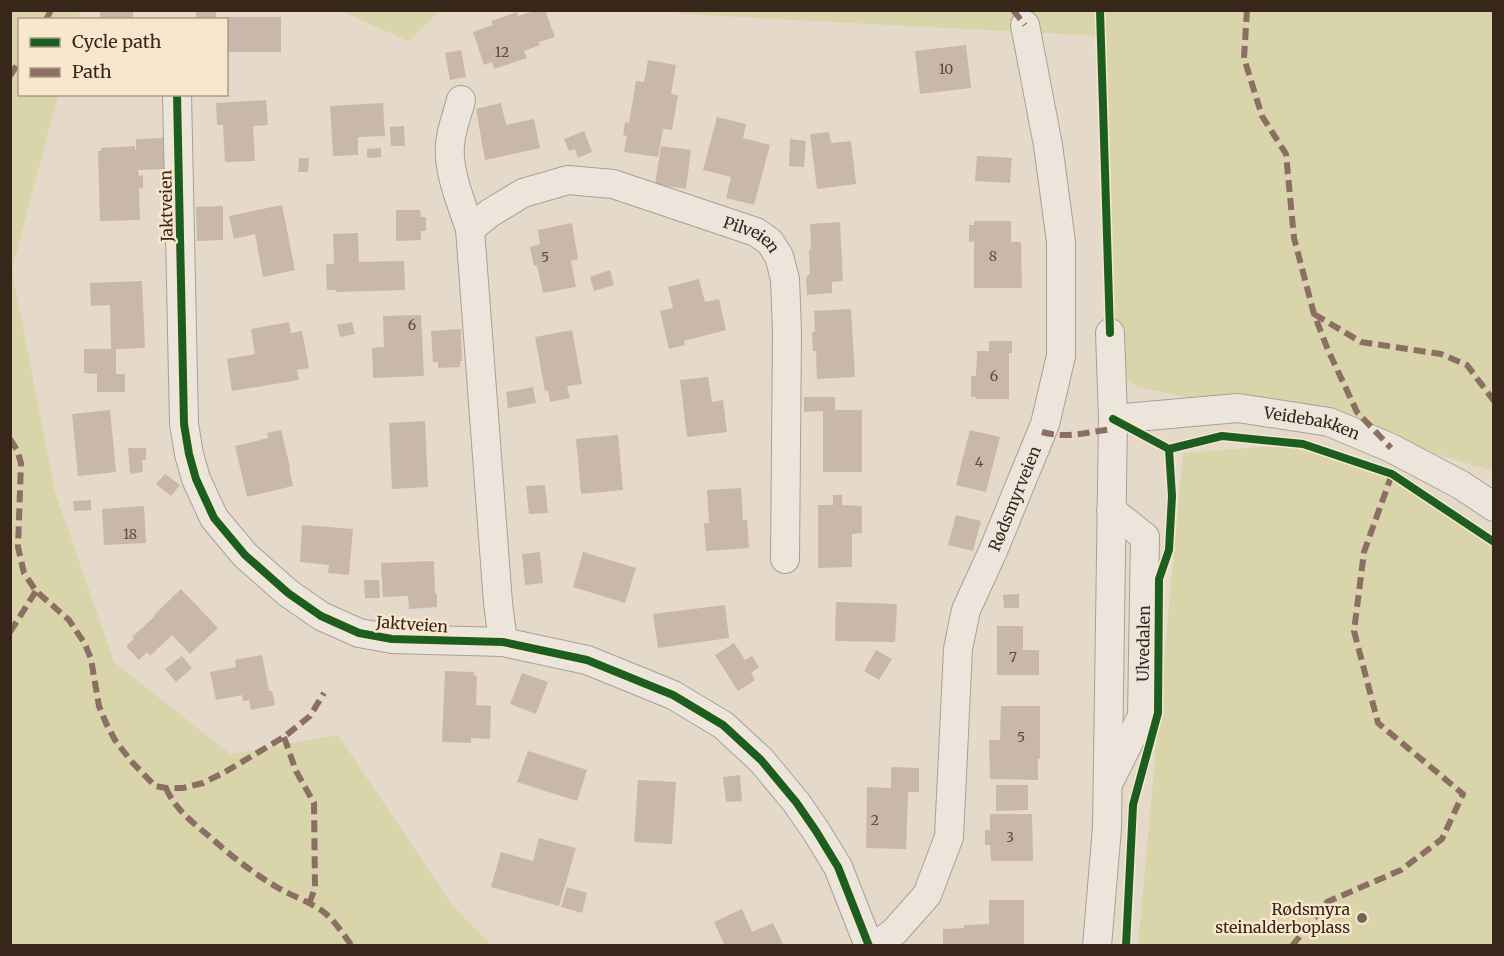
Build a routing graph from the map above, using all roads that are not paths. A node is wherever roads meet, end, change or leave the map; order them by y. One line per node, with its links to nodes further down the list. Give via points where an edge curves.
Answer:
1 (1025, 25): 11 (street, Rødsmyrveien, via 1048,145 1061,242 1061,356 1045,424 966,610 958,649 949,837 927,895 895,931)
2 (177, 96): 9 (street, Jaktveien, via 184,424 196,479 214,518 244,555 288,593 330,621 359,633 392,639)
3 (461, 100): 4 (street, via 450,138 451,165)
4 (470, 229): 8 (street, Pilveien, via 523,193 568,180 613,184 756,232 771,242 785,279); 9 (street)
5 (1110, 333): 6 (street, Ulvedalen)
6 (1113, 419): 7 (street, Veidebakken, via 1238,408 1329,422 1391,448); 12 (street, Ulvedalen, via 1107,828)
7 (1494, 507)
8 (785, 559)
9 (503, 642): 10 (street, Jaktveien, via 587,660 673,695 723,725 761,760 816,831 838,867)
10 (869, 945)
11 (876, 945)
12 (1097, 945)

